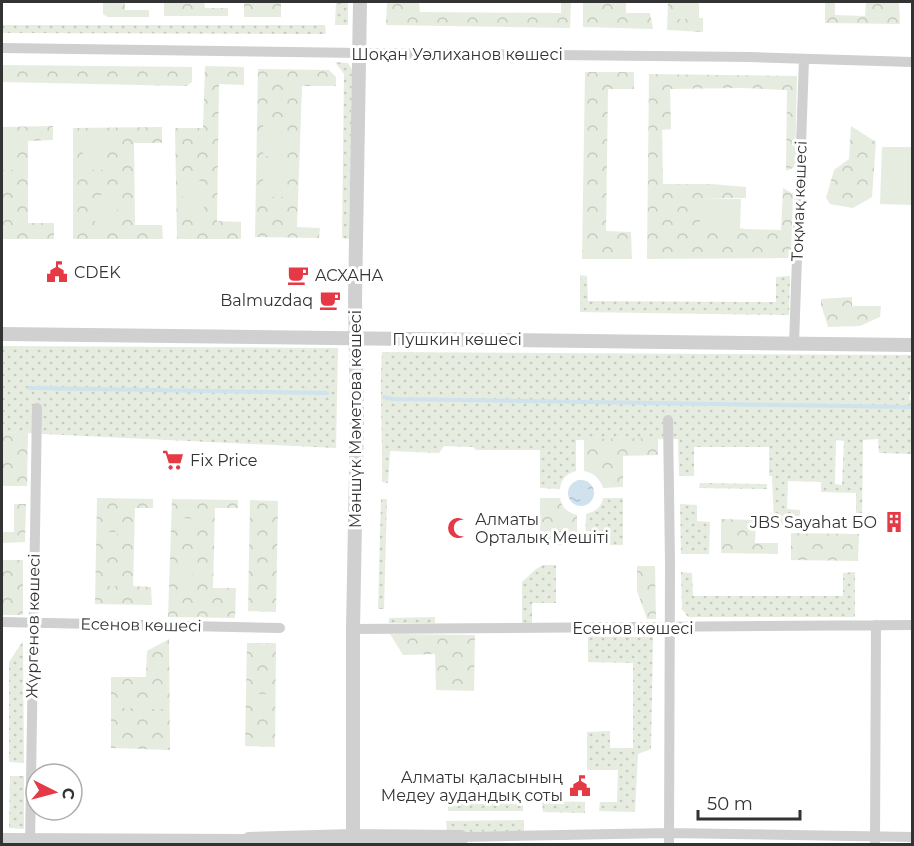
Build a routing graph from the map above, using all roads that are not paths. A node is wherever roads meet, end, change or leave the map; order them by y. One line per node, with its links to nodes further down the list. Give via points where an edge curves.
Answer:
1 (360, 2): 3 (street, Мәншүк Мәметова көшесі)
2 (2, 48): 3 (street, Шоқан Уәлиханов көшесі)
3 (360, 53): 4 (street, Шоқан Уәлиханов көшесі); 7 (street, Мәншүк Мәметова көшесі)
4 (804, 59): 5 (street, Шоқан Уәлиханов көшесі); 8 (street, Тоқмақ көшесі)
5 (912, 63)
6 (2, 334): 7 (street, Пушкин көшесі)
7 (354, 338): 8 (street, Пушкин көшесі); 18 (street, Мәншүк Мәметова көшесі, via 357,418)
8 (794, 344): 9 (street, Пушкин көшесі)
9 (912, 345)
10 (37, 408): 13 (street, Жүргенов көшесі)
11 (668, 420): 17 (street)
12 (2, 622): 13 (street, Есенов көшесі)
13 (33, 623): 16 (street, Есенов көшесі); 25 (street, Жүргенов көшесі)
14 (876, 625): 15 (street, Есенов көшесі); 17 (street, Есенов көшесі); 24 (street)
15 (912, 625)
16 (280, 628)
17 (670, 628): 18 (street, Есенов көшесі); 22 (street)
18 (353, 629): 19 (street, Мәншүк Мәметова көшесі)
19 (353, 836): 23 (street); 26 (street)
20 (912, 837): 24 (street)
21 (2, 838): 25 (street)
22 (669, 839): 23 (street); 24 (street)
23 (460, 841)
24 (875, 841)
25 (30, 842): 26 (street)
26 (249, 842)

